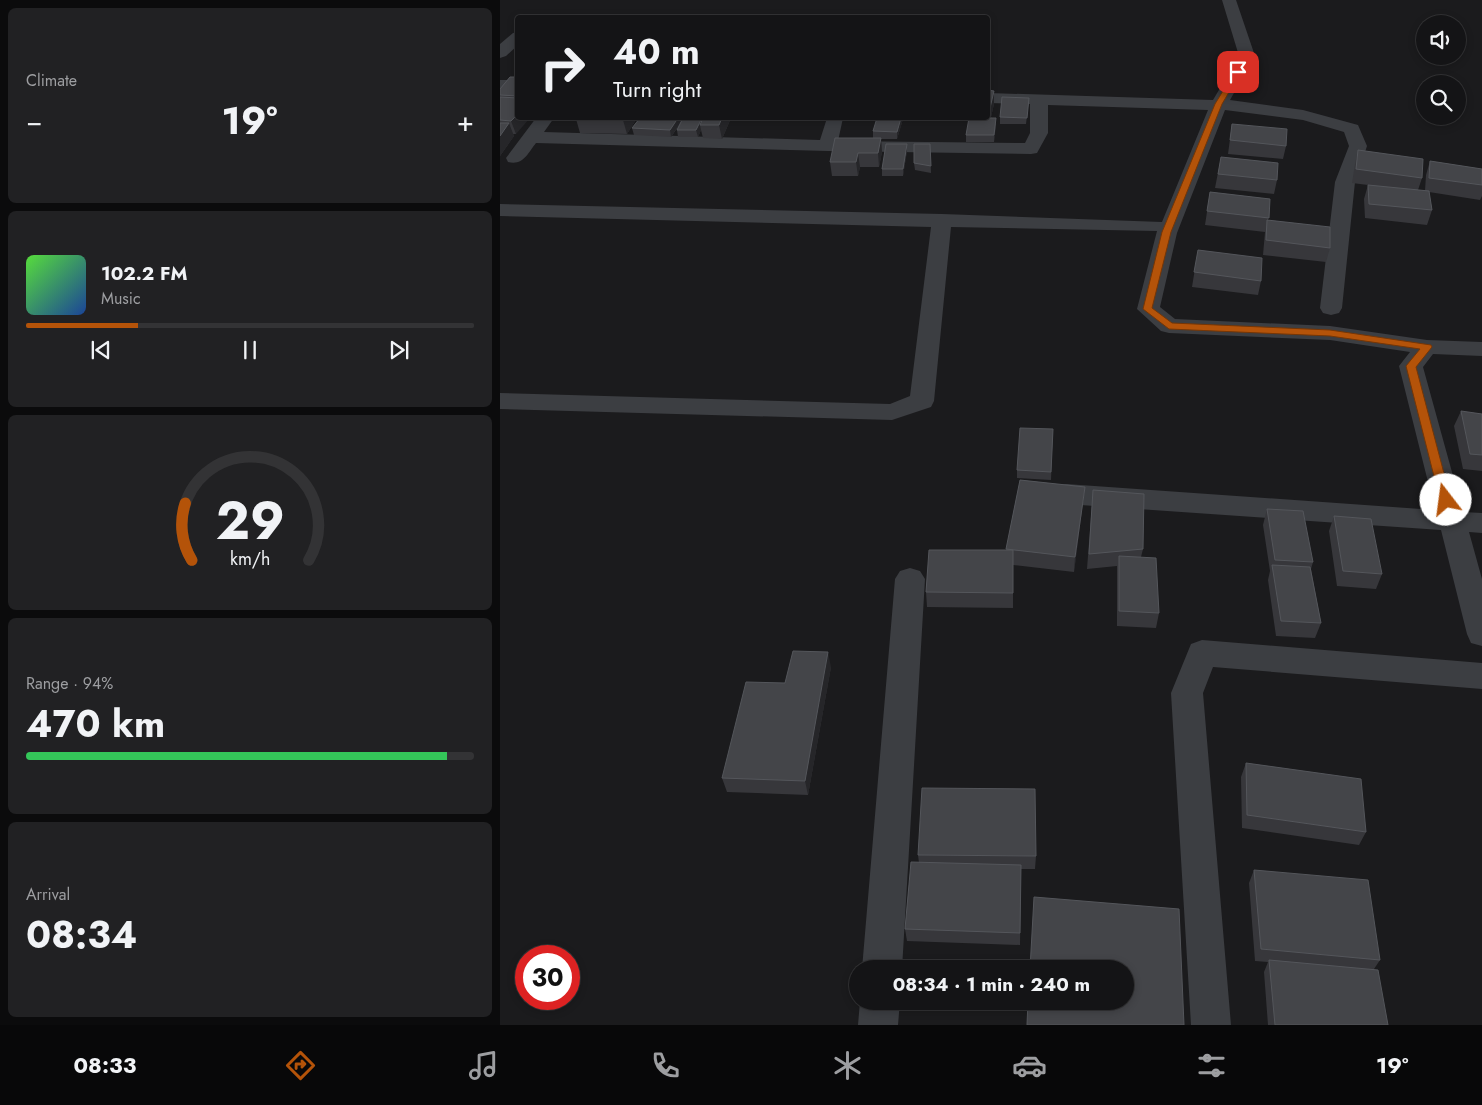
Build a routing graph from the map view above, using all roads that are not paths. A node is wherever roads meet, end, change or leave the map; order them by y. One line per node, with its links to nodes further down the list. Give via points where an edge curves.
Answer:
1 (1229, 0): 8 (street, via 1248,56)
2 (515, 39): 3 (street)
3 (500, 53)
4 (500, 85): 5 (street)
5 (515, 85)
6 (990, 98): 7 (street)
7 (1040, 100): 8 (street); 12 (street, via 1039,133 1031,149)
8 (1219, 104): 17 (street, via 1330,121 1352,130 1358,146 1345,182); 18 (street, via 1167,232 1148,309 1169,326 1330,333)
9 (543, 120): 11 (street)
10 (834, 120): 12 (street)
11 (531, 137): 12 (street); 13 (street)
12 (828, 146)
13 (515, 158)
14 (500, 210): 15 (street)
15 (942, 220): 16 (street); 20 (street, via 922,401 892,412)
16 (1155, 226)
17 (1331, 308)
18 (1427, 347): 19 (street); 22 (street, via 1411,366)
19 (1482, 349)
20 (500, 401)
21 (1066, 494): 22 (street)
22 (1451, 519): 23 (street); 25 (street)
23 (1482, 523)
24 (910, 579): 27 (street)
25 (1482, 634)
26 (1482, 676): 30 (street, via 1202,653 1188,693)
27 (883, 960)
28 (879, 1010): 29 (street)
29 (878, 1025)
30 (1211, 1025)

